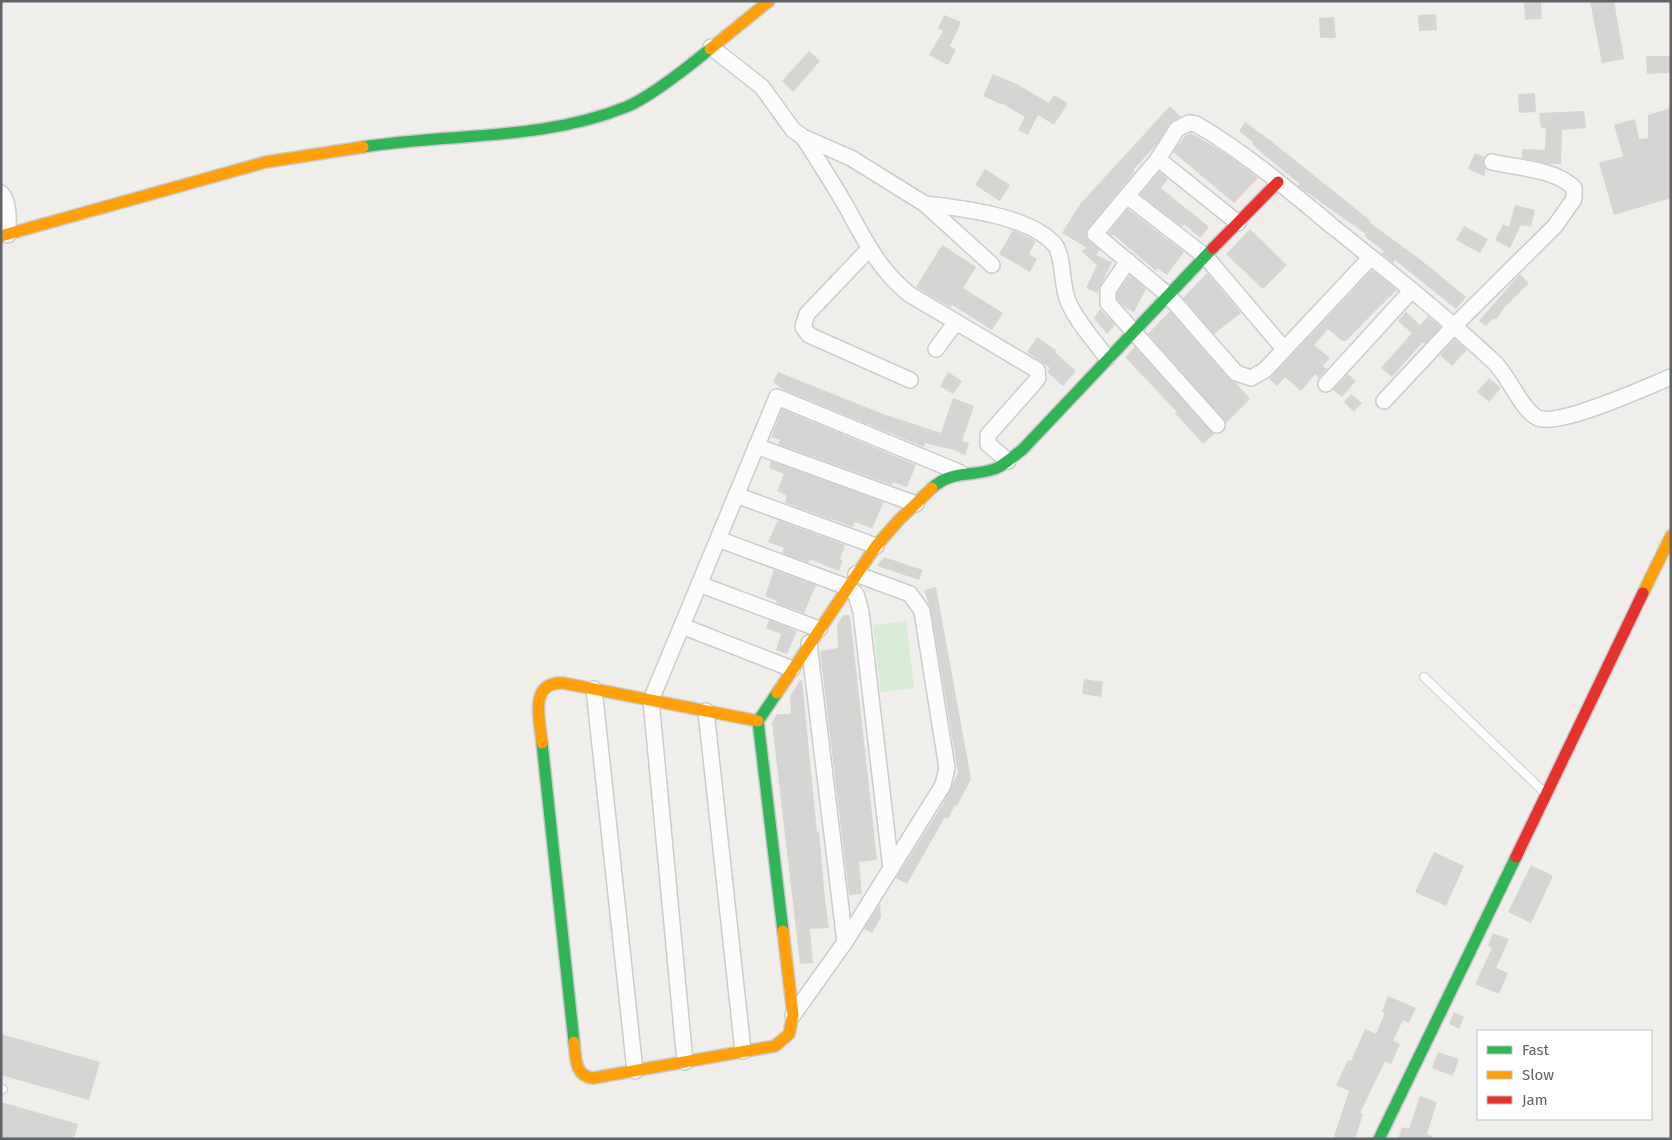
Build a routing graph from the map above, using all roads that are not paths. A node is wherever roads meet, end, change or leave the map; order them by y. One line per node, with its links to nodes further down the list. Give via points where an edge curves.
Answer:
1 (769, 1): 2 (street)
2 (711, 47): 3 (street, via 762,87 783,118); 11 (street, via 650,94 627,107 581,121 489,135 379,144 266,162)
3 (803, 137): 9 (street, via 850,158); 12 (street)
4 (1158, 159): 6 (street, via 1177,129 1189,123 1196,124); 8 (street); 10 (street)
5 (1492, 162): 20 (street, via 1567,182 1574,188 1574,198 1555,226)
6 (1278, 182): 10 (street); 14 (street)
7 (1, 193): 11 (street, via 5,196 6,206)
8 (1128, 196): 13 (street); 15 (street, via 1095,234)
9 (925, 204): 16 (street); 24 (street, via 997,216 1024,225 1054,245 1060,255 1068,302)
10 (1238, 223): 13 (street)
11 (5, 235)
12 (869, 249): 19 (street, via 897,285); 26 (street, via 807,314 803,327 809,335)
13 (1206, 257): 18 (street); 23 (street)
14 (1371, 257): 17 (street); 23 (street)
15 (1128, 261): 18 (street); 21 (street, via 1112,282 1107,297 1112,311)
16 (992, 265)
17 (1411, 290): 20 (street); 27 (street)
18 (1168, 295): 21 (street); 23 (street, via 1242,376 1251,378 1259,375)
19 (956, 322): 22 (street); 31 (street, via 1037,370 1035,382 988,435 988,444)
20 (1454, 326): 25 (street, via 1496,363 1528,410 1539,418 1583,412); 28 (street)
21 (1132, 332): 24 (street); 29 (street)
22 (936, 349)
23 (1284, 350)
24 (1107, 358): 31 (street)
25 (1671, 377)
26 (910, 380)
27 (1326, 384)
28 (1384, 401)
29 (1217, 425)
30 (756, 446): 32 (street, via 777,397); 33 (street); 34 (street)
31 (1008, 461): 32 (street, via 986,471)
32 (961, 473): 34 (street, via 936,485)
33 (736, 495): 36 (street); 37 (street)
34 (916, 504): 37 (street)
35 (1671, 536): 50 (street)
36 (718, 539): 39 (street); 40 (street)
37 (876, 546): 38 (street)
38 (856, 574): 40 (street); 51 (street, via 901,589 920,606 946,758 943,785)
39 (699, 584): 41 (street); 42 (street)
40 (847, 587): 42 (street); 51 (street, via 856,594 861,612)
41 (682, 626): 44 (street); 47 (street)
42 (819, 629): 43 (street)
43 (809, 643): 44 (street); 52 (street)
44 (792, 669): 49 (street)
45 (1424, 677): 50 (lane)
46 (594, 689): 47 (street); 56 (street); 56 (street, via 553,682 545,686 538,701 576,1061 580,1074 591,1078)
47 (651, 700): 48 (street); 55 (street)
48 (706, 711): 49 (street); 54 (street)
49 (758, 721): 53 (street)
50 (1546, 794): 57 (street)
51 (891, 869): 52 (street)
52 (845, 942): 53 (street)
53 (793, 1015): 54 (street, via 789,1034 783,1042)
54 (743, 1051): 55 (street)
55 (685, 1062): 56 (street)
56 (635, 1071)
57 (1379, 1139)

